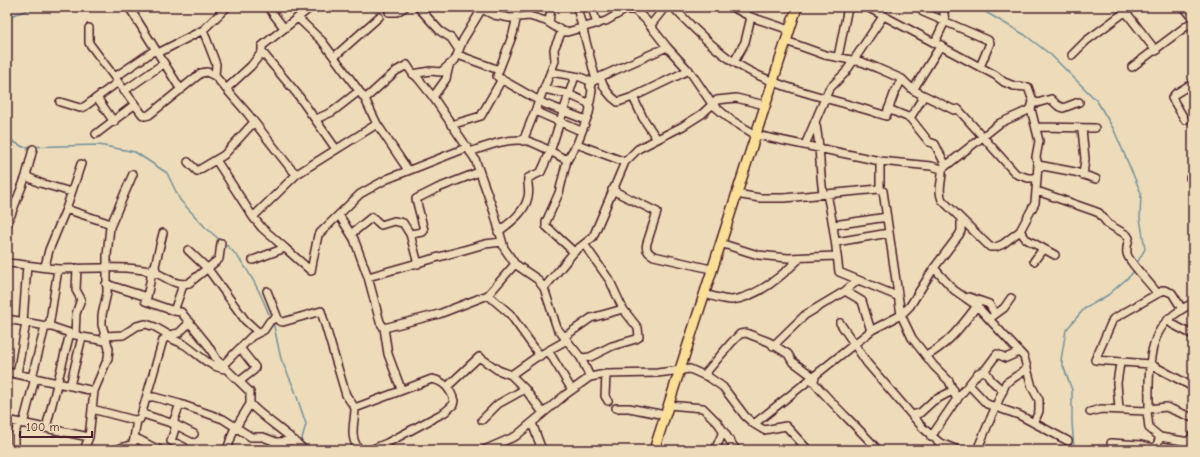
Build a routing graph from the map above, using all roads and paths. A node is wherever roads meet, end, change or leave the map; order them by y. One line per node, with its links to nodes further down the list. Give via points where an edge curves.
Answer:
1 (227, 7): 36 (street)
2 (268, 7): 34 (street)
3 (310, 7): 26 (street)
4 (405, 7): 21 (street, via 397,12)
5 (418, 7): 45 (street, via 440,31 451,38)
6 (551, 7): 30 (street)
7 (577, 7): 35 (street)
8 (665, 7): 32 (street)
9 (673, 7): 49 (street, via 708,42)
10 (732, 7): 25 (street)
11 (796, 7): 37 (main road)
12 (850, 7): 48 (street)
13 (867, 7): 23 (street)
14 (943, 7): 29 (street)
15 (1184, 7): 28 (street)
16 (133, 8): 42 (street)
17 (480, 8): 24 (street, via 510,18); 45 (street)
18 (625, 9): 31 (street); 32 (street, via 638,13)
19 (1124, 10): 43 (street); 46 (street)
20 (593, 11): 31 (street)
21 (389, 12)
22 (923, 12): 29 (street)
23 (884, 15): 40 (street); 50 (street)
24 (517, 16): 30 (street, via 529,16); 55 (street)
25 (752, 17): 37 (street); 49 (street)
26 (298, 18): 34 (street); 47 (street, via 322,40)
27 (379, 18): 47 (street)
28 (1193, 20): 43 (street)
29 (945, 21): 40 (street); 53 (street, via 990,43)
30 (549, 23): 38 (street)
31 (597, 24): 35 (street)
32 (650, 26): 41 (street)
33 (89, 28): 63 (street, via 89,43)
34 (284, 28): 44 (street, via 262,46)
35 (583, 28): 38 (street); 65 (street)
36 (203, 30): 42 (street); 60 (street, via 216,64)
37 (790, 30): 39 (main road)
38 (562, 31): 58 (street, via 554,49 555,61)
39 (786, 41): 48 (street); 66 (main road)
40 (938, 44): 53 (street); 72 (street)
41 (667, 47): 56 (street); 65 (street)
42 (157, 51): 51 (street); 63 (street)
43 (1156, 51): 54 (street)
44 (262, 52): 69 (street); 94 (street)
45 (458, 52): 52 (street); 55 (street)
46 (1072, 55)
47 (334, 57): 74 (street)
48 (838, 57): 50 (street)
49 (734, 62): 66 (street)
50 (852, 62): 62 (street, via 862,62); 80 (street, via 829,89)
51 (163, 64): 71 (street); 73 (street)
52 (449, 66): 57 (street, via 442,72); 76 (street, via 446,79)
53 (980, 67): 81 (street, via 1004,82 1028,87)
54 (1132, 67)
55 (499, 70): 64 (street, via 497,76)
56 (689, 70): 77 (street); 86 (street)
57 (430, 71): 59 (street); 68 (street)
58 (550, 72): 61 (street); 70 (street)
59 (413, 74): 68 (street); 79 (street, via 408,66 396,71)
60 (215, 76): 69 (street); 71 (street, via 207,72 201,73)
61 (575, 76): 65 (street); 75 (street)
62 (902, 79): 72 (street); 89 (street)
63 (117, 80): 73 (street); 78 (street)
64 (502, 80): 82 (street); 102 (street, via 481,116)
65 (596, 80): 77 (street, via 602,84 611,98 618,102); 85 (street, via 590,86 592,90)
66 (773, 81): 80 (street); 88 (main road)
67 (1193, 83): 96 (street, via 1172,98)
68 (424, 85): 76 (street)
69 (226, 89): 99 (street)
70 (544, 89): 75 (street); 82 (street)
71 (180, 90): 87 (street, via 170,100 145,116)
72 (914, 90): 93 (street, via 921,94 922,99); 109 (street, via 954,110 958,109)
73 (124, 91): 87 (street)
74 (358, 91): 79 (street); 94 (street, via 332,112)
75 (568, 94): 85 (street); 92 (street)
76 (433, 97): 102 (street)
77 (633, 97): 110 (street)
78 (98, 98): 83 (street, via 80,108); 98 (street)
79 (365, 99): 101 (street)
80 (826, 99): 89 (street, via 886,116); 97 (street)
81 (1033, 100): 84 (street, via 1037,103 1051,99 1063,108); 90 (street)
82 (539, 101): 91 (street); 92 (street)
83 (60, 102)
84 (1080, 102)
85 (588, 104): 95 (street, via 590,108)
86 (712, 104): 88 (street, via 722,99 736,98); 108 (street); 110 (street, via 702,114)
87 (134, 105): 98 (street)
88 (765, 105): 108 (main road)
89 (888, 109): 93 (street)
90 (1032, 109): 103 (street); 109 (street, via 1000,123)
91 (535, 111): 100 (street); 111 (street)
92 (562, 112): 95 (street); 100 (street)
93 (910, 118): 126 (street, via 929,142 935,144)
94 (316, 119): 115 (street)
95 (586, 120): 106 (street)
96 (1185, 120)
97 (815, 121): 113 (street); 116 (street)
98 (114, 122): 107 (street)
99 (254, 122): 119 (street, via 224,155); 130 (street)
100 (559, 122): 106 (street); 118 (street)
101 (377, 124): 115 (street); 127 (street)
102 (451, 125): 117 (street)
103 (1036, 127): 105 (street); 125 (street, via 1039,141 1036,157)
104 (1095, 128): 105 (street)
105 (1082, 129): 132 (street, via 1085,159)
106 (581, 131): 112 (street)
107 (96, 134)
108 (756, 135): 113 (street); 139 (main road)
109 (984, 136): 126 (street); 133 (street, via 1016,174)
110 (657, 139): 123 (street, via 638,149)
111 (523, 141): 117 (street); 118 (street)
112 (577, 144): 120 (street); 123 (street)
113 (805, 145): 116 (street)
114 (33, 149): 131 (street)
115 (336, 149): 130 (street)
116 (820, 149): 121 (street); 140 (street, via 819,171)
117 (468, 150): 127 (street); 128 (street, via 475,159)
118 (550, 152): 120 (street); 150 (street, via 541,172 528,178 529,195 524,208)
119 (216, 160): 122 (street, via 197,171); 143 (street)
120 (567, 160): 163 (street, via 559,193 546,226)
121 (880, 161): 126 (street); 136 (street)
122 (188, 162)
123 (624, 162): 135 (street)
124 (81, 164): 138 (street)
125 (1038, 165): 132 (street); 133 (street)
126 (944, 167): 145 (street, via 940,195)
127 (408, 170): 142 (street, via 360,194)
128 (479, 172): 150 (street, via 494,212); 154 (street, via 438,188 416,200 424,230)
129 (134, 174): 147 (street)
130 (297, 174): 143 (street)
131 (26, 176): 138 (street); 146 (street)
132 (1083, 176): 134 (street)
133 (1037, 178): 137 (street)
134 (1096, 179)
135 (612, 190): 159 (street, via 593,237); 182 (street, via 657,212 646,243 648,253 659,258)
136 (880, 190): 140 (street); 144 (street, via 885,194)
137 (1037, 191): 149 (street, via 1035,203); 190 (street, via 1099,213 1108,224 1127,235 1127,256)
138 (71, 192): 141 (street)
139 (736, 194): 140 (street, via 760,198); 158 (main road)
140 (825, 194): 148 (street)
141 (66, 209): 147 (street); 175 (street)
142 (339, 215): 153 (street); 160 (street, via 318,235 311,271)
143 (253, 217): 160 (street)
144 (887, 217): 148 (street); 152 (street)
145 (961, 220): 149 (street, via 993,248); 178 (street, via 959,235)
146 (7, 224)
147 (111, 224): 180 (street)
148 (834, 225): 156 (street)
149 (1020, 231): 161 (street, via 1026,239)
150 (498, 232): 155 (street)
151 (162, 233): 177 (street)
152 (889, 233): 156 (street); 194 (street)
153 (351, 234): 154 (street, via 372,217 381,225 394,221 403,224); 183 (street)
154 (410, 234): 171 (street)
155 (502, 242): 171 (street, via 485,244); 172 (street)
156 (836, 242): 165 (street)
157 (222, 243): 181 (street, via 218,259)
158 (720, 243): 166 (street, via 758,255); 182 (main road)
159 (584, 244): 163 (street); 199 (street, via 610,282)
160 (285, 248): 168 (street)
161 (1043, 249): 164 (street); 169 (street)
162 (188, 250): 181 (street)
163 (574, 252): 187 (street)
164 (1055, 255)
165 (836, 256): 167 (street); 184 (street, via 839,272)
166 (788, 258): 167 (street); 174 (street)
167 (800, 258): 174 (street)
168 (253, 260)
169 (1034, 261)
170 (7, 263): 173 (street)
171 (418, 264): 183 (street)
172 (515, 264): 187 (street); 193 (street)
173 (27, 265): 175 (street); 207 (street)
174 (793, 265): 191 (street, via 785,273 749,295 731,300)
175 (45, 266): 179 (street)
176 (77, 268): 179 (street); 180 (street); 214 (street, via 76,290 81,299 76,314)
177 (153, 268): 180 (street); 186 (street, via 157,274 173,283); 195 (street)
178 (934, 268): 192 (street, via 954,290); 202 (street, via 918,296)
179 (58, 269): 210 (street)
180 (106, 269): 185 (street)
181 (208, 269): 186 (street); 213 (street)
182 (711, 269): 191 (main road)
183 (368, 277): 211 (street)
184 (858, 280): 189 (street); 194 (street)
185 (106, 284): 195 (street); 217 (street, via 107,293 102,315)
186 (183, 285): 201 (street)
187 (544, 288): 218 (street, via 552,318)
188 (267, 291): 204 (street)
189 (844, 291): 212 (street, via 862,301); 220 (street, via 804,315)
190 (1157, 292): 200 (street, via 1164,290 1172,293); 227 (street, via 1113,319 1096,360)
191 (704, 294): 230 (main road)
192 (962, 294): 198 (street); 203 (street, via 989,304)
193 (488, 295): 211 (street, via 439,314); 224 (street, via 510,314)
194 (897, 296): 202 (street)
195 (147, 297): 201 (street, via 145,301)
196 (1011, 298): 203 (street, via 1004,308)
197 (1193, 303): 200 (street)
198 (977, 306): 203 (street); 225 (street, via 942,348)
199 (623, 309): 218 (street, via 591,318); 226 (street, via 638,328 639,337 590,357)
200 (1182, 309): 205 (street)
201 (174, 311): 208 (street, via 181,312)
202 (901, 314): 212 (street); 225 (street, via 912,338)
203 (992, 316): 223 (street)
204 (277, 317): 213 (street, via 270,321 264,330); 259 (street, via 283,322 321,311 346,395)
205 (1169, 318): 216 (street, via 1172,324); 228 (street, via 1155,342)
206 (7, 319): 207 (street)
207 (25, 322): 210 (street); 234 (street)
208 (190, 322): 215 (street, via 179,333); 229 (street, via 217,360)
209 (840, 323): 219 (street)
210 (47, 327): 214 (street); 238 (street)
211 (384, 328): 248 (street, via 388,354)
212 (871, 331): 219 (street)
213 (254, 333): 221 (street)
214 (76, 335): 217 (street); 242 (street); 243 (street)
215 (168, 336): 217 (street, via 156,327 146,324 137,326 123,335); 229 (street, via 211,365); 253 (street, via 163,340)
216 (1193, 336)
217 (106, 339): 251 (street, via 109,348 108,358)
218 (565, 339): 222 (street); 226 (street)
219 (854, 345): 240 (street); 269 (street)
220 (773, 346): 237 (street, via 746,333 740,334); 240 (street, via 788,354 792,361)
221 (240, 348): 229 (street); 241 (street, via 255,367)
222 (548, 352): 224 (street); 249 (street)
223 (1019, 352): 231 (street, via 1024,357); 232 (street, via 1006,358 997,354)
224 (540, 356): 236 (street)
225 (926, 356): 250 (street, via 945,375)
226 (581, 358): 239 (street)
227 (1120, 363): 228 (street); 263 (street, via 1117,383)
228 (1150, 364): 246 (street); 264 (street)
229 (225, 367): 241 (street)
230 (679, 369): 235 (street, via 657,373); 237 (street, via 690,369); 258 (main road)
231 (1027, 369): 252 (street, via 1006,383); 276 (street, via 1039,400 1039,411)
232 (985, 370): 244 (street, via 978,373); 252 (street)
233 (7, 372): 234 (street)
234 (16, 374): 238 (street)
235 (606, 374): 239 (street); 255 (street, via 605,396)
236 (511, 375): 245 (street, via 498,370 479,357); 247 (street)
237 (704, 375): 278 (street, via 723,387)
238 (34, 378): 242 (street); 274 (street)
239 (590, 378): 249 (street)
240 (813, 379): 278 (street); 313 (street, via 826,398 854,423)
241 (240, 381): 257 (street, via 250,392)
242 (57, 383): 243 (street); 279 (street)
243 (70, 386): 251 (street)
244 (969, 386): 254 (street); 261 (street, via 979,398)
245 (447, 387): 248 (street, via 441,381 432,380); 306 (street, via 454,401 445,412)
246 (1193, 387)
247 (525, 388): 266 (street); 273 (street, via 498,404)
248 (401, 390): 259 (street)
249 (572, 390): 266 (street)
250 (954, 390): 254 (street); 269 (street, via 933,401 920,413)
251 (94, 391): 262 (street)
252 (1003, 391): 261 (street)
253 (147, 397): 256 (street); 267 (street)
254 (957, 400): 285 (street)
255 (608, 401)
256 (180, 404): 277 (street); 280 (street, via 223,419)
257 (250, 404): 280 (street); 288 (street)
258 (668, 405): 268 (main road); 281 (street, via 703,408)
259 (355, 408): 305 (street, via 352,437)
260 (616, 408): 268 (street)
261 (996, 408): 276 (street, via 1003,408); 315 (street)
262 (92, 409): 272 (street); 284 (street)
263 (1119, 409): 264 (street); 265 (street)
264 (1148, 410): 270 (street, via 1166,407); 286 (street, via 1149,428)
265 (1090, 412)
266 (544, 413): 275 (street)
267 (143, 414): 272 (street); 277 (street)
268 (665, 415): 309 (main road)
269 (912, 415): 285 (street)
270 (1193, 418)
271 (7, 420): 274 (street)
272 (137, 420): 287 (street)
273 (482, 420)
274 (20, 423): 279 (street); 298 (street, via 14,437)
275 (532, 423): 293 (street); 308 (street)
276 (1034, 423): 289 (street)
277 (174, 424): 282 (street); 301 (street, via 171,441)
278 (754, 424): 312 (street, via 764,430 786,426)
279 (46, 428): 284 (street)
280 (235, 428): 290 (street, via 251,437); 302 (street)
281 (723, 432): 310 (street); 311 (street)
282 (194, 434)
283 (1193, 435): 291 (street)
284 (89, 437): 296 (street)
285 (931, 437): 295 (street)
286 (1160, 437): 291 (street); 297 (street)
287 (136, 438): 294 (street, via 144,441); 299 (street, via 133,444)
288 (295, 441): 290 (street); 304 (street)
289 (1068, 441)
290 (282, 442): 303 (street)
291 (1188, 442): 316 (street)
292 (1111, 443): 297 (street)
293 (499, 447): 307 (street)
294 (150, 448): 300 (street)
295 (950, 448): 314 (street)
296 (88, 449)
297 (1157, 449)
298 (14, 450)
299 (115, 450)
300 (160, 450)
301 (186, 450)
302 (227, 450)
303 (277, 450)
304 (304, 450)
305 (360, 450)
306 (370, 450)
307 (484, 450)
308 (542, 450)
309 (654, 450)
310 (715, 450)
311 (736, 450)
312 (808, 450)
313 (878, 450)
314 (958, 450)
315 (977, 450)
316 (1183, 450)

